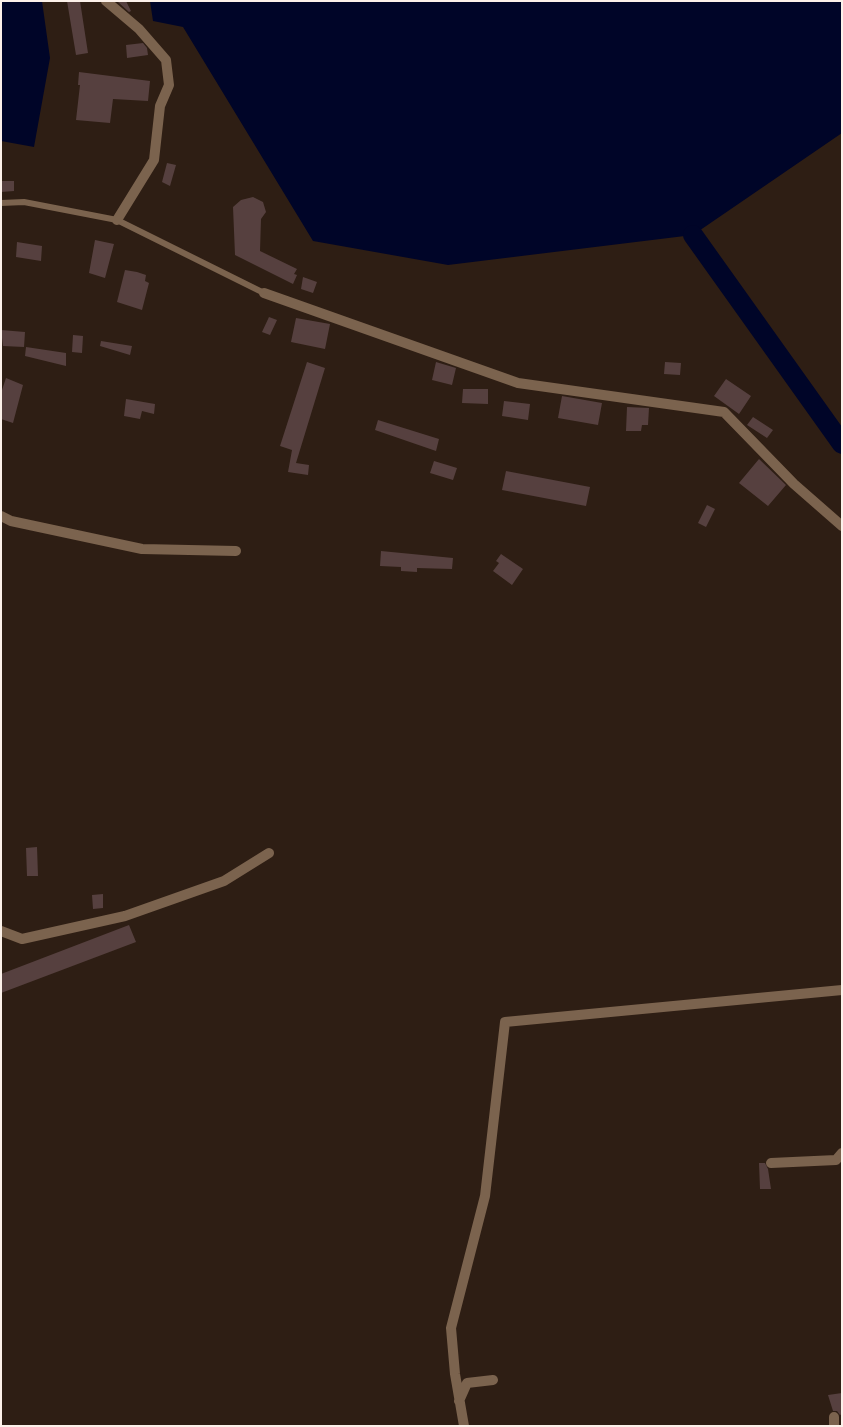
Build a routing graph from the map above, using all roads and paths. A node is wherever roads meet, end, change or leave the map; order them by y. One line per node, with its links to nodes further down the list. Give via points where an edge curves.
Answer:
1 (106, 1): 3 (street, via 140,29 166,60 169,85 160,106 154,160)
2 (1, 203): 3 (lane, via 24,202)
3 (117, 220): 4 (lane)
4 (264, 293): 6 (street, via 518,383 724,412 794,484)
5 (1, 516): 7 (street, via 11,521 142,549)
6 (842, 526)
7 (236, 551)
8 (269, 853): 9 (street, via 224,881 125,916 22,939)
9 (1, 931)
10 (842, 990): 14 (street, via 505,1022 485,1196 451,1328 454,1374)
11 (842, 1153): 12 (street, via 836,1160)
12 (770, 1163)
13 (493, 1380): 14 (street, via 467,1383)
14 (459, 1401): 15 (street)
15 (464, 1426)

